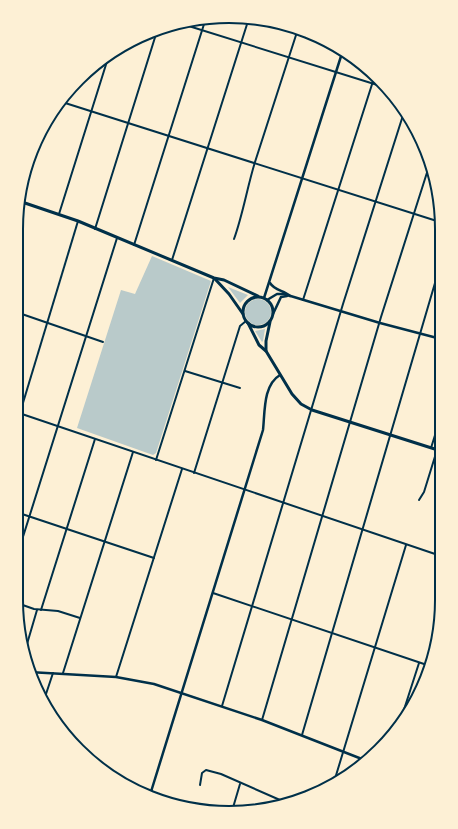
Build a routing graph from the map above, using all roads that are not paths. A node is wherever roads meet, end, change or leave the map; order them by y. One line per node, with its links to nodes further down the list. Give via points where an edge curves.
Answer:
1 (247, 24): 7 (street)
2 (204, 25): 4 (street)
3 (191, 27): 4 (street)
4 (202, 30): 7 (street); 19 (street)
5 (296, 34): 8 (street)
6 (155, 37): 18 (street)
7 (242, 42): 8 (street); 20 (street)
8 (289, 57): 11 (street); 21 (street)
9 (341, 57): 11 (street)
10 (106, 65): 16 (street)
11 (336, 71): 13 (street); 23 (street)
12 (373, 81): 13 (street)
13 (372, 84): 14 (street); 24 (street)
14 (377, 85)
15 (66, 104): 16 (street)
16 (91, 112): 18 (street); 28 (street)
17 (402, 118): 25 (street)
18 (129, 123): 19 (street); 31 (street)
19 (169, 135): 20 (street); 34 (street)
20 (208, 148): 21 (street); 35 (street)
21 (255, 162): 23 (street); 33 (street)
22 (427, 173): 27 (street)
23 (303, 177): 24 (street); 37 (street)
24 (339, 189): 25 (street); 43 (street)
25 (376, 201): 27 (street); 44 (street)
26 (25, 203): 28 (main road)
27 (414, 213): 29 (street); 51 (street)
28 (59, 214): 30 (main road)
29 (435, 220)
30 (78, 221): 31 (main road); 50 (street)
31 (96, 229): 32 (main road)
32 (117, 238): 34 (main road); 53 (street)
33 (234, 239)
34 (134, 245): 35 (main road)
35 (172, 260): 36 (main road)
36 (214, 278): 39 (main road); 46 (main road); 57 (street)
37 (269, 283): 41 (street, via 273,288); 42 (street)
38 (435, 283): 52 (street)
39 (258, 296): 42 (main road); 46 (main road, via 247,301)
40 (287, 296): 41 (street); 42 (street, via 280,294); 47 (street, via 281,297)
41 (292, 297): 43 (street)
42 (266, 299): 47 (main road, via 272,306)
43 (303, 300): 44 (street)
44 (342, 311): 51 (street); 62 (street)
45 (23, 314): 50 (street)
46 (243, 314): 49 (main road)
47 (273, 314): 48 (main road)
48 (271, 320): 49 (main road, via 258,327); 56 (main road)
49 (247, 322): 56 (main road, via 259,345); 59 (street, via 240,326)
50 (47, 323): 53 (street); 61 (street)
51 (380, 323): 52 (street); 64 (street)
52 (420, 334): 54 (street); 66 (street)
53 (85, 336): 55 (street); 65 (street)
54 (435, 338)
55 (103, 342)
56 (266, 351): 58 (main road)
57 (185, 371): 59 (street); 73 (street)
58 (280, 376): 62 (main road, via 296,400); 76 (street, via 272,382 268,393 263,430)
59 (223, 384): 60 (street); 75 (street)
60 (240, 388)
61 (23, 404)
62 (312, 410): 64 (main road); 78 (street)
63 (23, 415): 65 (street)
64 (351, 423): 66 (main road); 81 (street)
65 (58, 425): 68 (street); 80 (street)
66 (390, 435): 69 (main road); 83 (street)
67 (435, 435): 69 (street)
68 (96, 439): 71 (street); 82 (street)
69 (431, 448): 70 (main road)
70 (435, 449)
71 (133, 452): 73 (street); 85 (street)
72 (435, 456): 77 (street)
73 (156, 460): 74 (street)
74 (182, 469): 75 (street); 88 (street)
75 (194, 473): 76 (street)
76 (245, 490): 78 (street); 89 (street)
77 (419, 500)
78 (284, 502): 81 (street); 91 (street)
79 (23, 514): 80 (street)
80 (29, 516): 82 (street); 84 (street)
81 (323, 516): 83 (street); 95 (street)
82 (67, 529): 85 (street); 93 (street)
83 (362, 530): 86 (street); 96 (street)
84 (23, 536)
85 (105, 542): 88 (street); 94 (street)
86 (406, 545): 87 (street); 98 (street)
87 (435, 554)
88 (154, 558): 104 (street)
89 (213, 593): 91 (street); 105 (street)
90 (23, 605): 92 (street)
91 (252, 606): 95 (street); 107 (street)
92 (38, 610): 93 (street); 97 (street)
93 (41, 610): 94 (street, via 58,611)
94 (80, 618): 103 (street)
95 (292, 620): 96 (street); 109 (street)
96 (332, 633): 98 (street); 110 (street)
97 (28, 642)
98 (375, 648): 99 (street); 111 (street)
99 (419, 663): 100 (street); 108 (street)
100 (424, 664)
101 (36, 672): 102 (street)
102 (53, 673): 103 (street); 106 (street)
103 (62, 673): 104 (street)
104 (116, 677): 105 (street, via 154,684)
105 (181, 693): 107 (street); 116 (street)
106 (46, 694)
107 (222, 706): 109 (street)
108 (405, 706)
109 (262, 720): 110 (street)
110 (301, 736): 111 (street)
111 (343, 752): 112 (street); 113 (street)
112 (360, 758)
113 (336, 775)
114 (240, 784): 115 (street, via 221,774 206,770 202,773); 117 (street); 118 (street)
115 (200, 785)
116 (151, 791)
117 (280, 800)
118 (233, 806)

